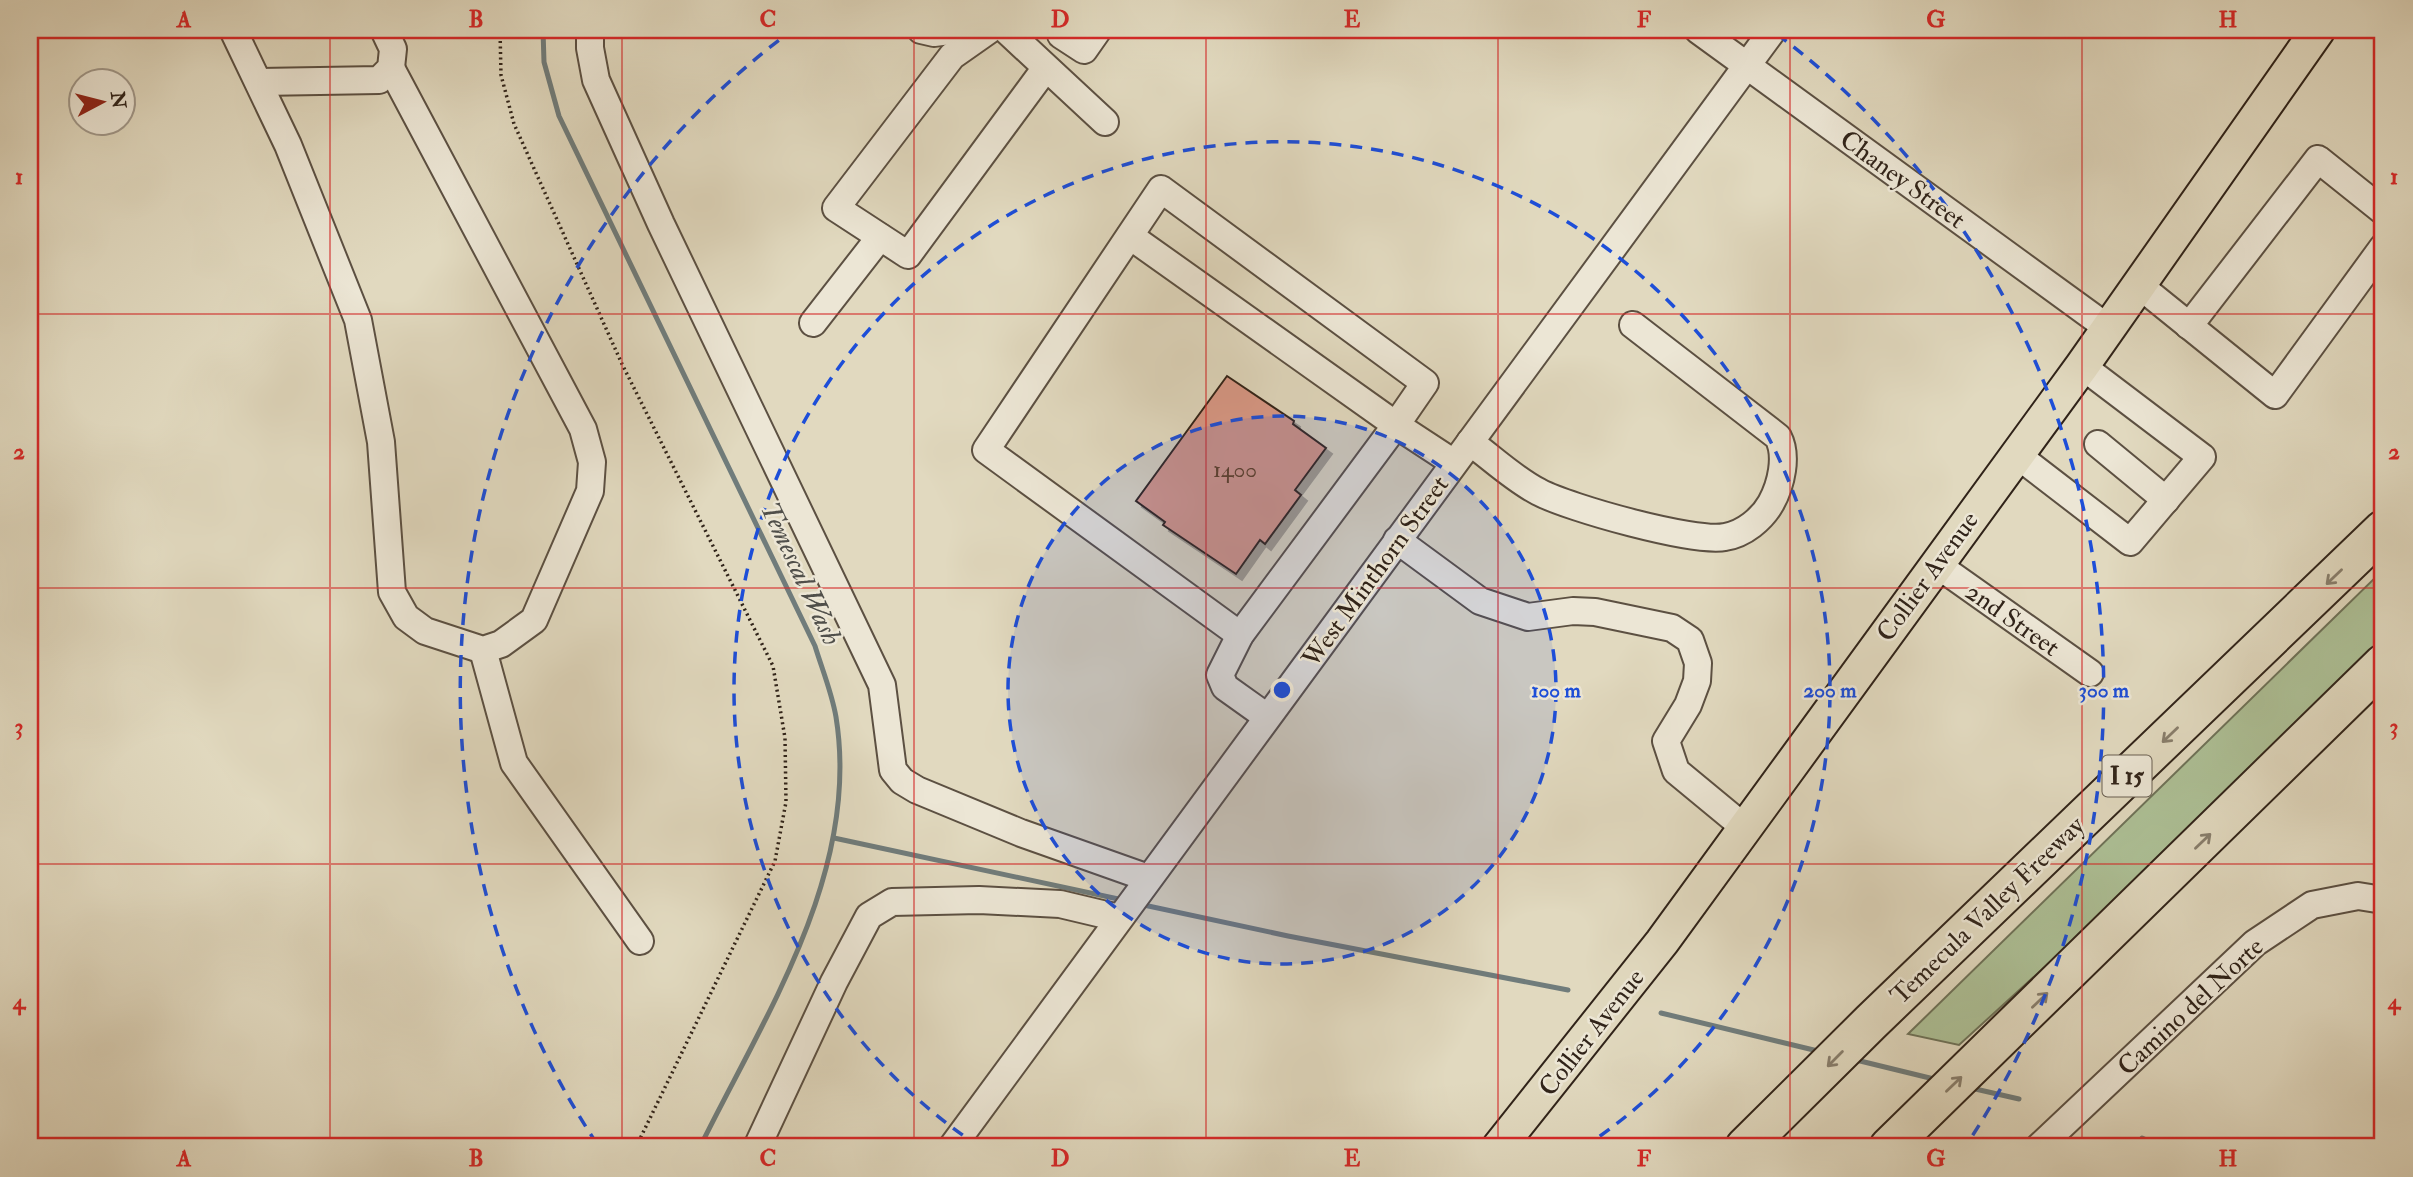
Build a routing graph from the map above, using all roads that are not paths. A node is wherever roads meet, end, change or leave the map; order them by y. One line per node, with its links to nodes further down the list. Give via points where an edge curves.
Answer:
1 (233, 30): 16 (street)
2 (384, 30): 14 (street, via 393,49)
3 (590, 30): 43 (street, via 596,80 882,685 893,770 917,790 1021,833)
4 (921, 30): 5 (street)
5 (957, 30)
6 (989, 30): 20 (street, via 952,56 836,208)
7 (1006, 30): 15 (street)
8 (1062, 30): 9 (street, via 1061,35 1084,50)
9 (1098, 30)
10 (1698, 30): 13 (street, Chaney Street)
11 (1773, 30): 13 (street, West Minthorn Street)
12 (2318, 30): 22 (main road, Collier Avenue)
13 (1748, 66): 26 (street, Chaney Street); 29 (street, West Minthorn Street)
14 (391, 68): 16 (street, via 379,80); 38 (street, via 583,429 592,462 590,491 534,620 501,644)
15 (1045, 68): 17 (street); 20 (street, via 908,256)
16 (260, 82): 38 (street, via 358,320 381,442 392,592 407,617 425,631)
17 (1105, 122)
18 (2383, 211): 25 (street, via 2319,159)
19 (1130, 236): 28 (street); 28 (street, via 1161,189 1424,383); 37 (street, via 986,450)
20 (880, 237): 23 (street)
21 (2383, 247): 25 (street, via 2275,395)
22 (2140, 286): 25 (street); 26 (main road, Collier Avenue)
23 (813, 323)
24 (1633, 325): 29 (street, via 1778,437 1783,455 1776,495 1766,513 1747,528 1726,537 1704,538 1618,519 1539,492)
25 (2189, 326)
26 (2108, 328): 27 (main road, Collier Avenue)
27 (2082, 366): 31 (main road, Collier Avenue); 33 (street, via 2202,457)
28 (1396, 425): 32 (street); 37 (street)
29 (1470, 442): 32 (street, West Minthorn Street)
30 (2098, 444): 33 (street)
31 (2017, 455): 33 (street, via 2130,542); 36 (main road, Collier Avenue)
32 (1454, 463): 35 (street, West Minthorn Street)
33 (2166, 500)
34 (2383, 530): 50 (highway, Temecula Valley Freeway / I 15, one-way to 50)
35 (1397, 540): 41 (street, West Minthorn Street); 42 (street, via 1480,601 1528,617 1595,612 1672,628 1690,640 1698,663 1697,681 1666,741 1669,756 1676,771)
36 (1936, 564): 40 (street, 2nd Street); 42 (main road, Collier Avenue)
37 (1240, 635): 41 (street, via 1220,675 1225,687)
38 (483, 650): 46 (street, via 513,763)
39 (2383, 664): 51 (highway, one-way to 39)
40 (2090, 673)
41 (1267, 717): 43 (street, West Minthorn Street)
42 (1745, 828): 49 (main road, Collier Avenue, via 1662,942)
43 (1154, 870): 45 (street, West Minthorn Street)
44 (2371, 898): 52 (street, Camino del Norte, via 2312,905 2255,943)
45 (1111, 928): 47 (street, via 1060,904 892,902 869,916); 48 (street, West Minthorn Street)
46 (639, 941)
47 (757, 1147)
48 (952, 1147)
49 (1499, 1147)
50 (1745, 1147)
51 (1889, 1147)
52 (2039, 1147)

